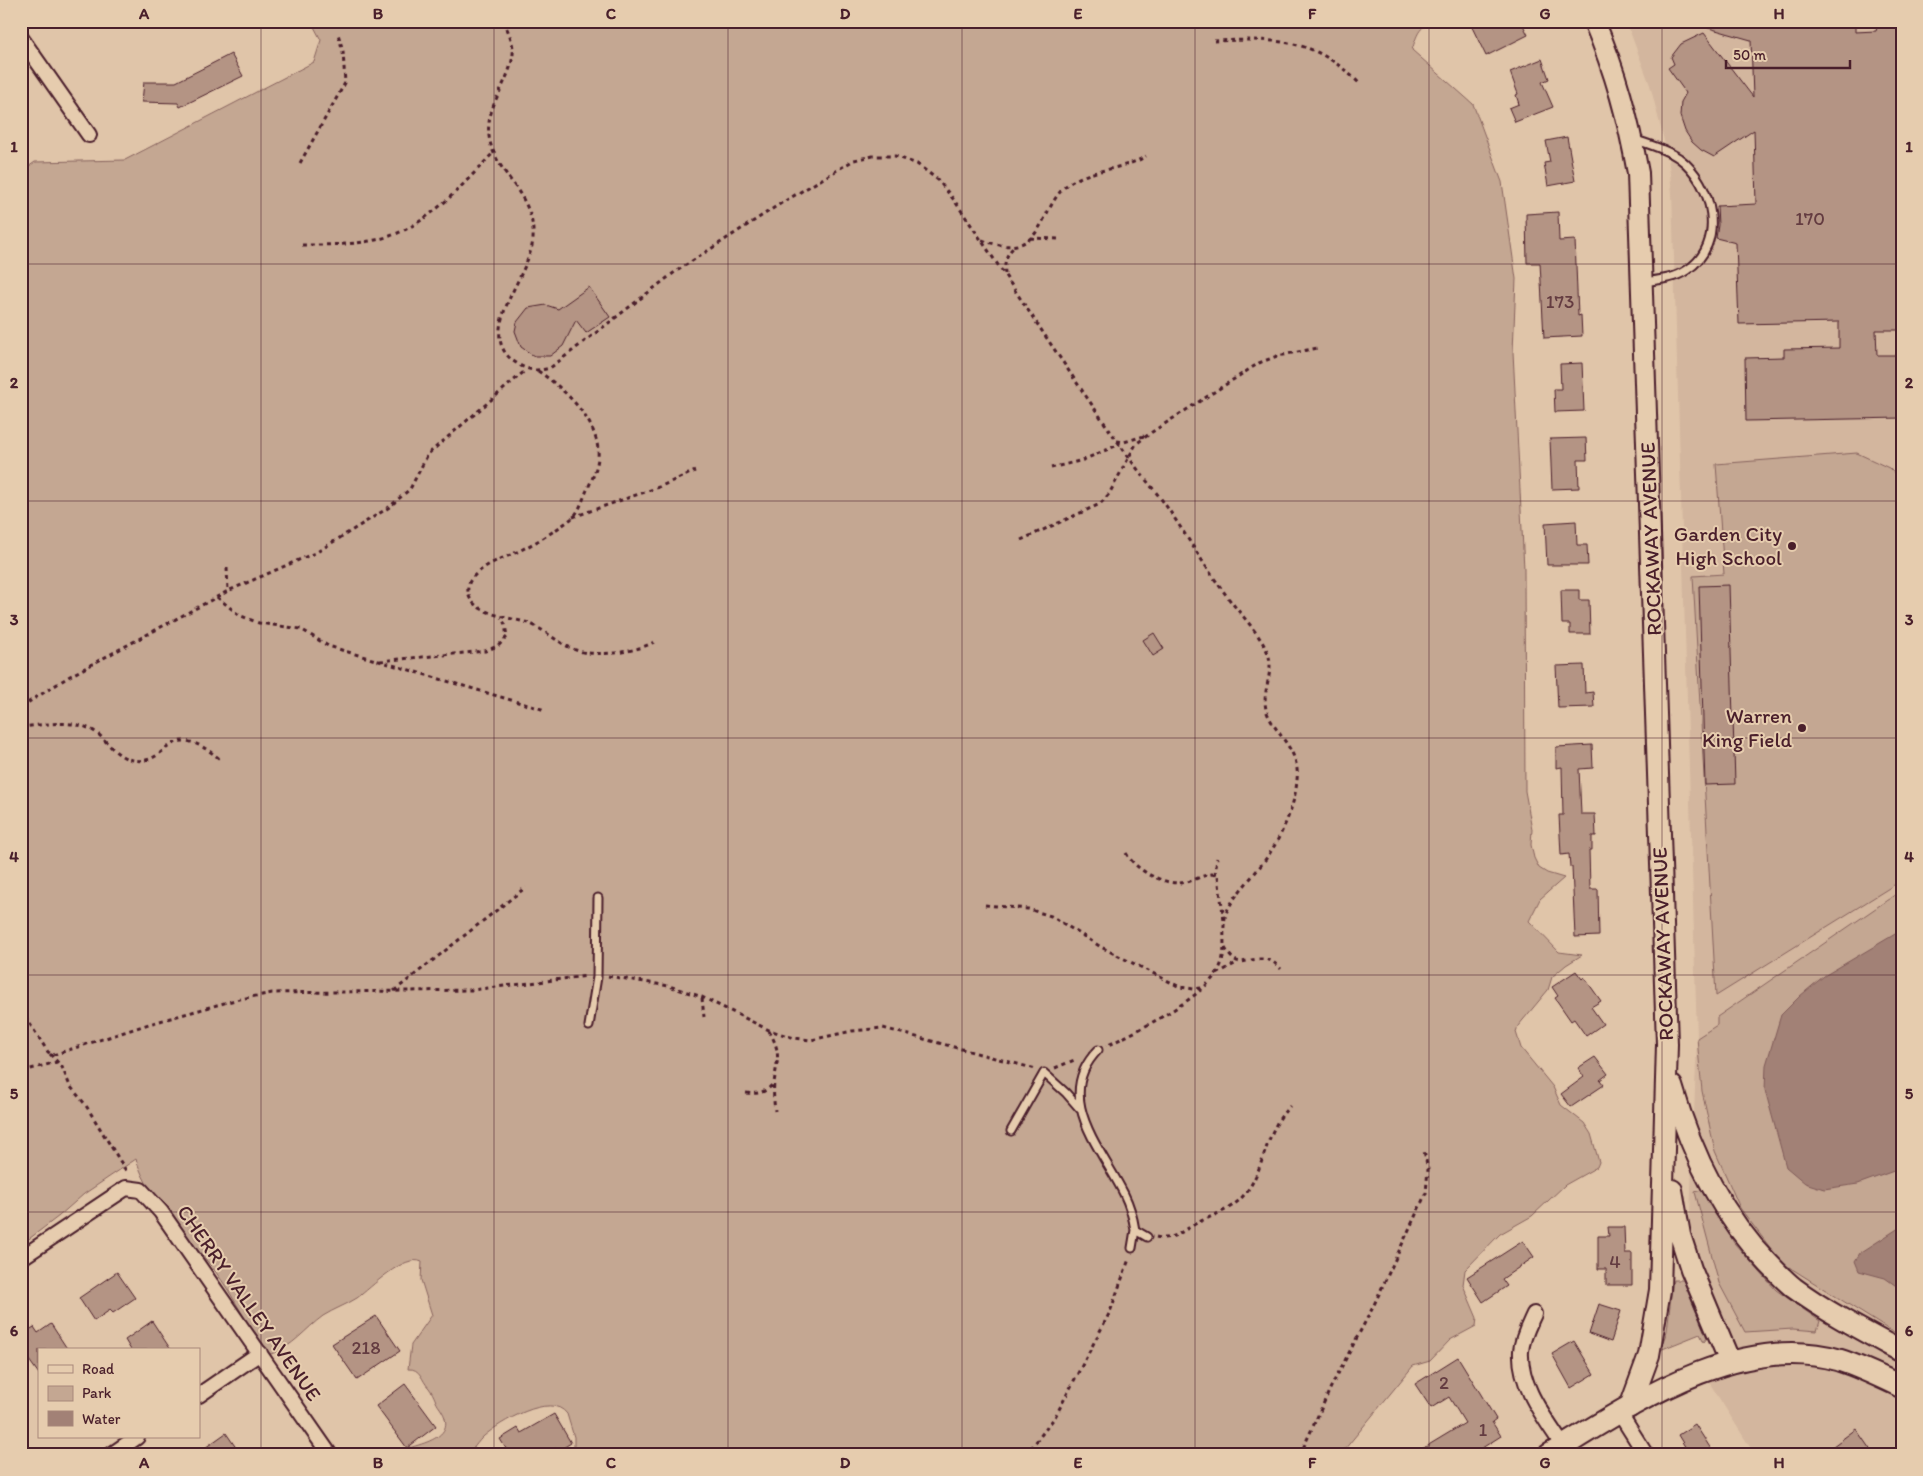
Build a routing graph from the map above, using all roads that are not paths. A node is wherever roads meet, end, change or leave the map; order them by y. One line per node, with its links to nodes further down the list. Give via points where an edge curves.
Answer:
1 (1594, 21): 4 (main road, ROCKAWAY AVENUE, via 1608,53)
2 (21, 38): 3 (street)
3 (89, 135)
4 (1632, 139): 5 (main road, ROCKAWAY AVENUE, via 1638,172); 5 (lane, via 1656,146 1691,169 1708,199 1711,217 1705,250 1687,271)
5 (1642, 282): 9 (main road, ROCKAWAY AVENUE)
6 (598, 898): 7 (lane, via 597,977)
7 (589, 1026)
8 (1098, 1050): 10 (lane, via 1083,1071)
9 (1666, 1064): 12 (main road, ROCKAWAY AVENUE); 18 (main road, ROCKAWAY AVENUE, via 1684,1129 1710,1184 1738,1229 1792,1287)
10 (1080, 1109): 11 (lane, via 1044,1072); 13 (lane, via 1094,1143 1123,1192 1132,1212)
11 (1011, 1131)
12 (1665, 1149): 20 (main road, ROCKAWAY AVENUE, via 1680,1235); 23 (main road, ROCKAWAY AVENUE, via 1660,1290 1649,1355)
13 (1135, 1230): 14 (lane); 15 (lane)
14 (1147, 1237)
15 (1132, 1248)
16 (21, 1258): 19 (street, CHERRY VALLEY AVENUE, via 126,1188 140,1190 161,1212)
17 (1534, 1314): 25 (street, via 1521,1350 1523,1366)
18 (1902, 1352)
19 (260, 1353): 22 (street); 27 (street, CHERRY VALLEY AVENUE)
20 (1730, 1362): 21 (main road, via 1773,1355 1804,1355 1838,1360); 23 (main road)
21 (1902, 1387)
22 (200, 1394)
23 (1625, 1409): 25 (main road); 28 (street)
24 (136, 1438): 26 (street)
25 (1556, 1450)
26 (111, 1455)
27 (330, 1455)
28 (1646, 1455)

